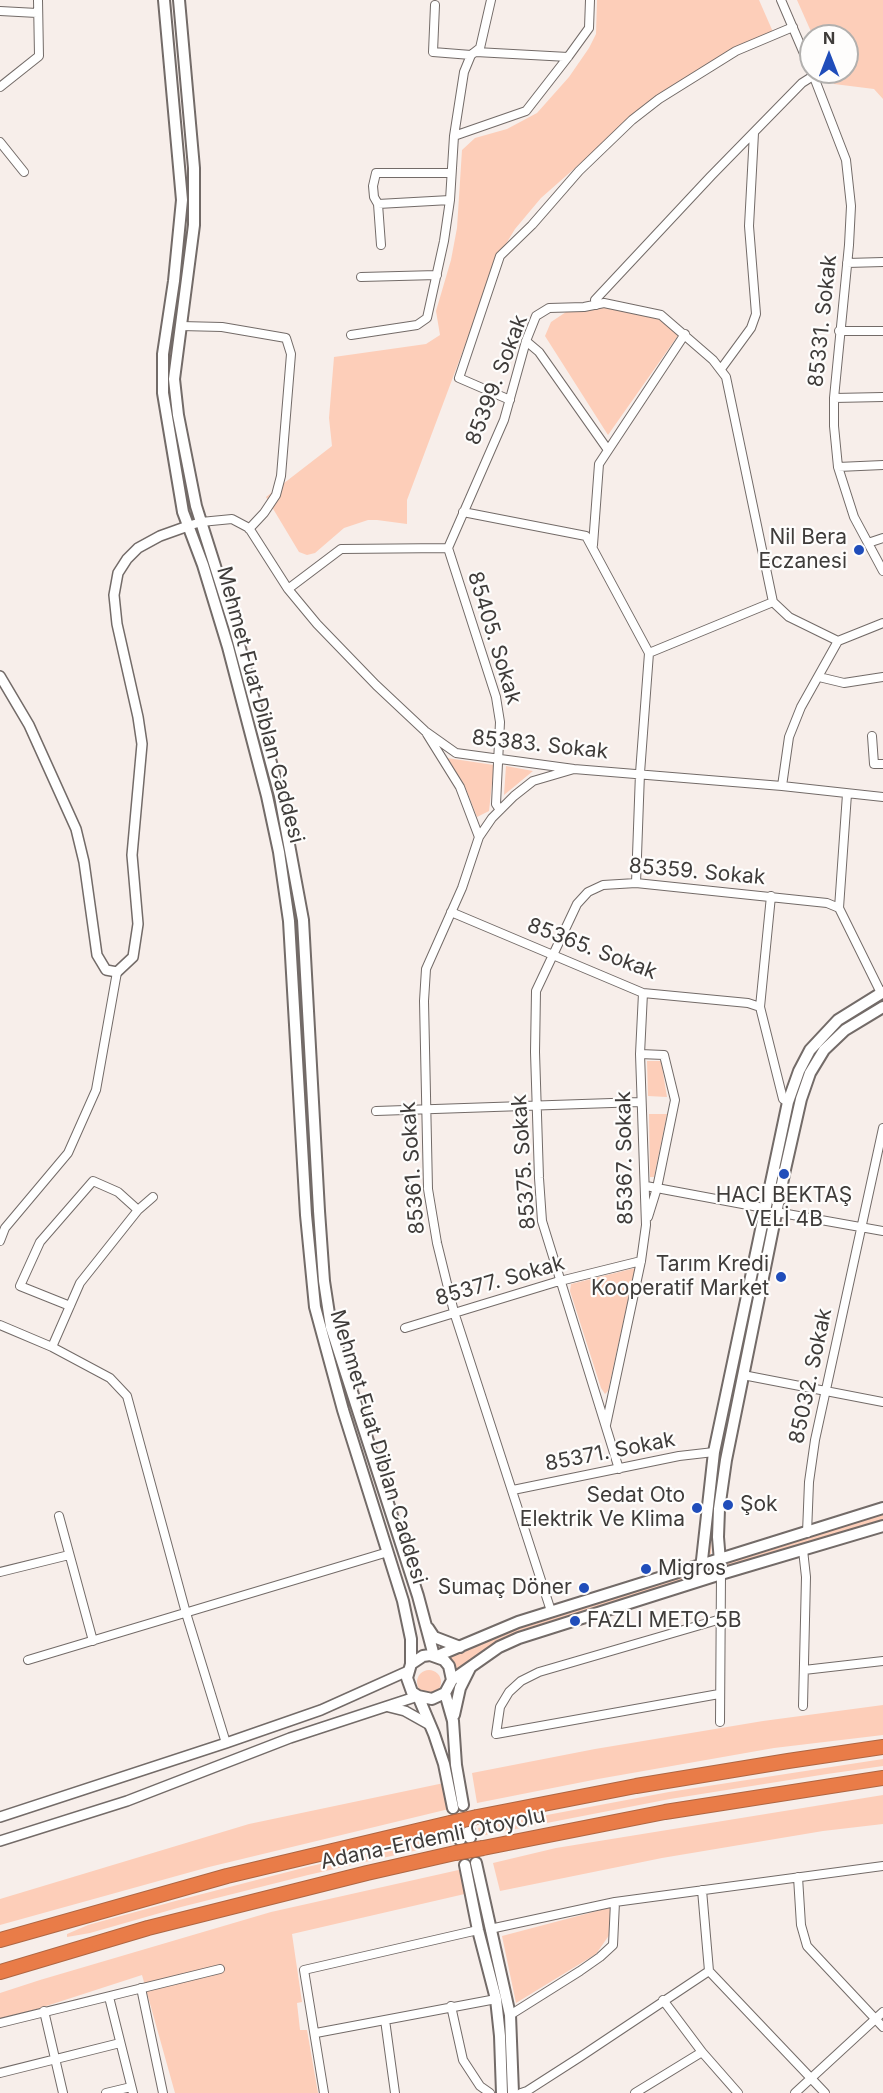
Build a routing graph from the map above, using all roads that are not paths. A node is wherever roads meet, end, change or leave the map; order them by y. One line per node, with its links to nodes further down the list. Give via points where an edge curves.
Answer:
1 (38, 0): 9 (street)
2 (164, 0): 45 (main road, Mehmet Fuat Diblan Caddesi, via 182,201 163,354 163,393)
3 (179, 0): 30 (main road, Mehmet Fuat Diblan Caddesi, via 194,168 194,225)
4 (491, 0): 12 (street, via 480,48)
5 (590, 0): 13 (street, via 589,28)
6 (781, 0): 10 (street, 85331. Sokak)
7 (435, 5): 12 (street, via 433,52)
8 (0, 11): 9 (street)
9 (37, 13): 16 (street, via 39,56)
10 (793, 27): 11 (street, 85331. Sokak); 39 (street, via 736,51 632,120 500,256 459,378)
11 (799, 42)
12 (473, 53): 13 (street); 18 (street, via 464,72)
13 (568, 57): 18 (street, via 526,111)
14 (801, 84): 17 (street)
15 (816, 84): 26 (street, 85331. Sokak, via 846,160 851,206)
16 (0, 87)
17 (754, 133): 29 (street, via 595,300); 36 (street, via 750,226 756,314 751,328)
18 (454, 136): 21 (street)
19 (0, 142): 20 (street)
20 (24, 172)
21 (450, 173): 22 (street); 23 (street, via 376,173 373,186)
22 (450, 200): 23 (street); 27 (street)
23 (378, 204): 24 (street)
24 (381, 244)
25 (883, 262): 26 (street)
26 (847, 263): 31 (street, 85331. Sokak)
27 (437, 275): 28 (street); 34 (street, via 427,318 417,326)
28 (361, 276)
29 (596, 305): 33 (street, 85399. Sokak, via 604,303 661,315); 35 (street, 85399. Sokak, via 549,308 536,316)
30 (181, 326): 44 (main road, Mehmet Fuat Diblan Caddesi, via 174,379); 46 (street, via 222,327 286,338 291,354 280,476 276,495)
31 (839, 331): 32 (street); 37 (street, 85331. Sokak)
32 (883, 331)
33 (685, 334): 36 (street, 85399. Sokak); 40 (street)
34 (351, 335)
35 (526, 341): 39 (street, 85399. Sokak); 40 (street, via 539,352)
36 (721, 369): 53 (street, via 726,377)
37 (834, 398): 38 (street); 42 (street, 85331. Sokak)
38 (883, 398)
39 (510, 400): 43 (street, 85399. Sokak)
40 (608, 450): 49 (street, via 599,464)
41 (883, 465): 42 (street)
42 (838, 467): 48 (street, 85331. Sokak)
43 (463, 512): 49 (street, via 586,536); 50 (street, 85399. Sokak)
44 (201, 522): 45 (street); 46 (street, via 232,519); 127 (main road, Mehmet Fuat Diblan Caddesi, via 280,795 303,920 319,1211 331,1327)
45 (188, 526): 76 (street, via 160,536 132,554 118,573 114,595 142,744 132,855 138,924 133,957); 117 (main road, Mehmet Fuat Diblan Caddesi, via 228,647 279,852 289,921 315,1307)
46 (249, 529): 52 (street, 85383. Sokak)
47 (883, 538): 48 (street)
48 (868, 543): 51 (street, 85331. Sokak)
49 (593, 545): 56 (street)
50 (448, 548): 52 (street, via 341,549); 62 (street, 85405. Sokak, via 496,697)
51 (883, 571)
52 (288, 588): 60 (street, 85383. Sokak, via 317,624)
53 (773, 602): 55 (street, via 789,617); 56 (street)
54 (883, 623): 55 (street)
55 (838, 641): 58 (street)
56 (649, 653): 65 (street)
57 (0, 676): 76 (street, via 29,725 76,829 97,955 106,970)
58 (819, 676): 59 (street, via 844,683); 66 (street, via 789,737)
59 (883, 677)
60 (425, 731): 62 (street, 85383. Sokak, via 456,753); 70 (street, via 460,787)
61 (872, 736): 63 (street, via 874,764)
62 (499, 759): 64 (street, 85383. Sokak); 69 (street, 85405. Sokak, via 496,804)
63 (883, 764)
64 (574, 769): 65 (street, 85383. Sokak); 69 (street, 85361. Sokak, via 534,781)
65 (640, 773): 66 (street, 85383. Sokak); 71 (street)
66 (782, 786): 67 (street, 85383. Sokak)
67 (847, 794): 68 (street, 85383. Sokak); 73 (street)
68 (883, 797)
69 (500, 810): 70 (street, 85361. Sokak)
70 (478, 837): 74 (street, 85361. Sokak)
71 (636, 883): 72 (street, 85359. Sokak); 75 (street, 85359. Sokak, via 603,885 588,892 577,904)
72 (771, 896): 73 (street, 85359. Sokak); 79 (street)
73 (839, 908): 77 (street)
74 (451, 912): 75 (street, 85365. Sokak); 85 (street, 85361. Sokak, via 426,969)
75 (554, 955): 78 (street, 85365. Sokak); 84 (street, 85375. Sokak, via 536,991)
76 (117, 972): 97 (street, via 96,1090 68,1153 5,1228)
77 (882, 992): 83 (main road, via 838,1020 810,1050)
78 (644, 993): 79 (street, 85365. Sokak); 81 (street, 85367. Sokak)
79 (760, 1007): 83 (street, via 783,1099)
80 (883, 1007): 93 (main road, via 845,1030 824,1050 810,1072)
81 (640, 1054): 82 (street, 85367. Sokak); 89 (street, via 664,1055 675,1100)
82 (641, 1102): 84 (street); 88 (street, 85367. Sokak)
83 (788, 1102): 91 (main road)
84 (537, 1107): 85 (street); 99 (street, 85375. Sokak, via 542,1221)
85 (426, 1109): 86 (street); 101 (street, 85361. Sokak, via 428,1189 436,1243)
86 (376, 1112)
87 (883, 1128): 95 (street, 85032. Sokak)
88 (646, 1186): 89 (street); 94 (street, 85367. Sokak)
89 (657, 1188): 91 (street); 94 (street)
90 (153, 1197): 92 (street)
91 (764, 1208): 109 (main road)
92 (138, 1210): 100 (street, via 80,1283); 100 (street, via 118,1192 93,1181 40,1242 20,1286)
93 (776, 1212): 95 (street); 105 (main road)
94 (646, 1225): 98 (street, 85367. Sokak)
95 (861, 1227): 96 (street); 106 (street, 85032. Sokak)
96 (883, 1231)
97 (0, 1241)
98 (641, 1261): 99 (street, 85377. Sokak); 108 (street, 85367. Sokak)
99 (561, 1282): 101 (street, 85377. Sokak); 108 (street, 85375. Sokak)
100 (70, 1306): 104 (street)
101 (454, 1312): 103 (street, 85377. Sokak); 111 (street, 85361. Sokak)
102 (0, 1325): 104 (street)
103 (405, 1328)
104 (52, 1347): 125 (street, via 110,1378 127,1396)
105 (743, 1375): 106 (street); 119 (main road, via 719,1509)
106 (826, 1391): 107 (street); 115 (street, 85032. Sokak, via 809,1482)
107 (883, 1402)
108 (606, 1426): 110 (street, 85375. Sokak)
109 (714, 1452): 110 (street, 85371. Sokak); 120 (main road)
110 (619, 1469): 111 (street, 85371. Sokak)
111 (513, 1490): 124 (street, 85361. Sokak)
112 (883, 1508): 115 (main road)
113 (59, 1516): 118 (street)
114 (883, 1526): 116 (main road)
115 (807, 1533): 119 (main road)
116 (803, 1550): 122 (main road); 135 (street)
117 (388, 1552): 125 (street); 134 (main road, Mehmet Fuat Diblan Caddesi, via 411,1639)
118 (69, 1555): 121 (street); 128 (street)
119 (719, 1560): 120 (main road); 122 (main road)
120 (702, 1565): 123 (main road); 124 (main road)
121 (0, 1572)
122 (721, 1574): 123 (main road); 126 (street)
123 (704, 1579): 133 (main road, via 519,1638)
124 (551, 1611): 129 (main road)
125 (186, 1612): 128 (street); 145 (street)
126 (721, 1619): 138 (street); 138 (street, via 521,1681 500,1707 496,1734)
127 (426, 1626): 129 (main road, via 434,1637); 130 (main road, Mehmet Fuat Diblan Caddesi)
128 (93, 1641): 131 (street)
129 (460, 1647): 130 (main road)
130 (436, 1656): 134 (main road, via 423,1656); 136 (main road, via 448,1666)
131 (28, 1660)
132 (883, 1661): 135 (street)
133 (472, 1666): 136 (main road); 142 (main road, via 460,1688)
134 (409, 1667): 139 (main road, via 408,1685); 145 (street, via 321,1710)
135 (804, 1670): 141 (street)
136 (452, 1680): 137 (main road)
137 (445, 1693): 139 (main road, via 432,1699); 142 (main road)
138 (719, 1694): 143 (street)
139 (418, 1696): 140 (street); 144 (main road)
140 (387, 1706): 144 (street); 150 (street, via 290,1738 128,1801)
141 (803, 1706)
142 (453, 1721): 144 (main road, via 458,1806)
143 (720, 1722)
144 (430, 1725)
145 (226, 1743): 148 (street)
146 (883, 1748): 149 (highway, Adana-Erdemli Otoyolu, bridge, via 636,1786 477,1818)
147 (883, 1778): 149 (highway, Adana-Erdemli Otoyolu, bridge, via 665,1812 483,1848)
148 (0, 1817)
149 (460, 1836): 157 (highway, Adana-Erdemli Otoyolu, via 227,1876); 160 (highway, Adana-Erdemli Otoyolu, via 367,1873 148,1928)
150 (0, 1841)
151 (883, 1866): 152 (street)
152 (798, 1877): 153 (street); 169 (street, via 801,1925 807,1946)
153 (702, 1890): 154 (street); 159 (street)
154 (615, 1902): 155 (street); 168 (street, via 613,1944 580,1971)
155 (490, 1929): 156 (main road, via 470,1864); 168 (main road)
156 (478, 1930): 163 (main road); 173 (street, via 304,1970)
157 (0, 1940)
158 (220, 1969): 161 (street)
159 (709, 1971): 164 (street); 178 (street)
160 (0, 1972)
161 (141, 1988): 162 (street); 184 (street)
162 (109, 1997): 166 (street); 174 (street)
163 (496, 1999): 165 (street); 189 (main road)
164 (663, 2000): 175 (street); 181 (street)
165 (451, 2006): 170 (street); 179 (street, via 463,2060)
166 (44, 2012): 171 (street); 176 (street)
167 (883, 2012): 169 (street)
168 (510, 2015): 190 (main road)
169 (876, 2019): 172 (street); 178 (street)
170 (385, 2020): 173 (street); 186 (street)
171 (0, 2023)
172 (883, 2027)
173 (316, 2033): 185 (street)
174 (120, 2043): 176 (street); 180 (street)
175 (702, 2052): 191 (street); 192 (street)
176 (55, 2059): 177 (street); 182 (street)
177 (0, 2073)
178 (811, 2078): 193 (street); 194 (street)
179 (480, 2086): 187 (street); 188 (street)
180 (132, 2090): 183 (street)
181 (526, 2092)
182 (63, 2093)
183 (106, 2093)
184 (163, 2093)
185 (324, 2093)
186 (394, 2093)
187 (472, 2093)
188 (490, 2093)
189 (502, 2093)
190 (513, 2093)
191 (635, 2093)
192 (738, 2093)
193 (795, 2093)
194 (825, 2093)

